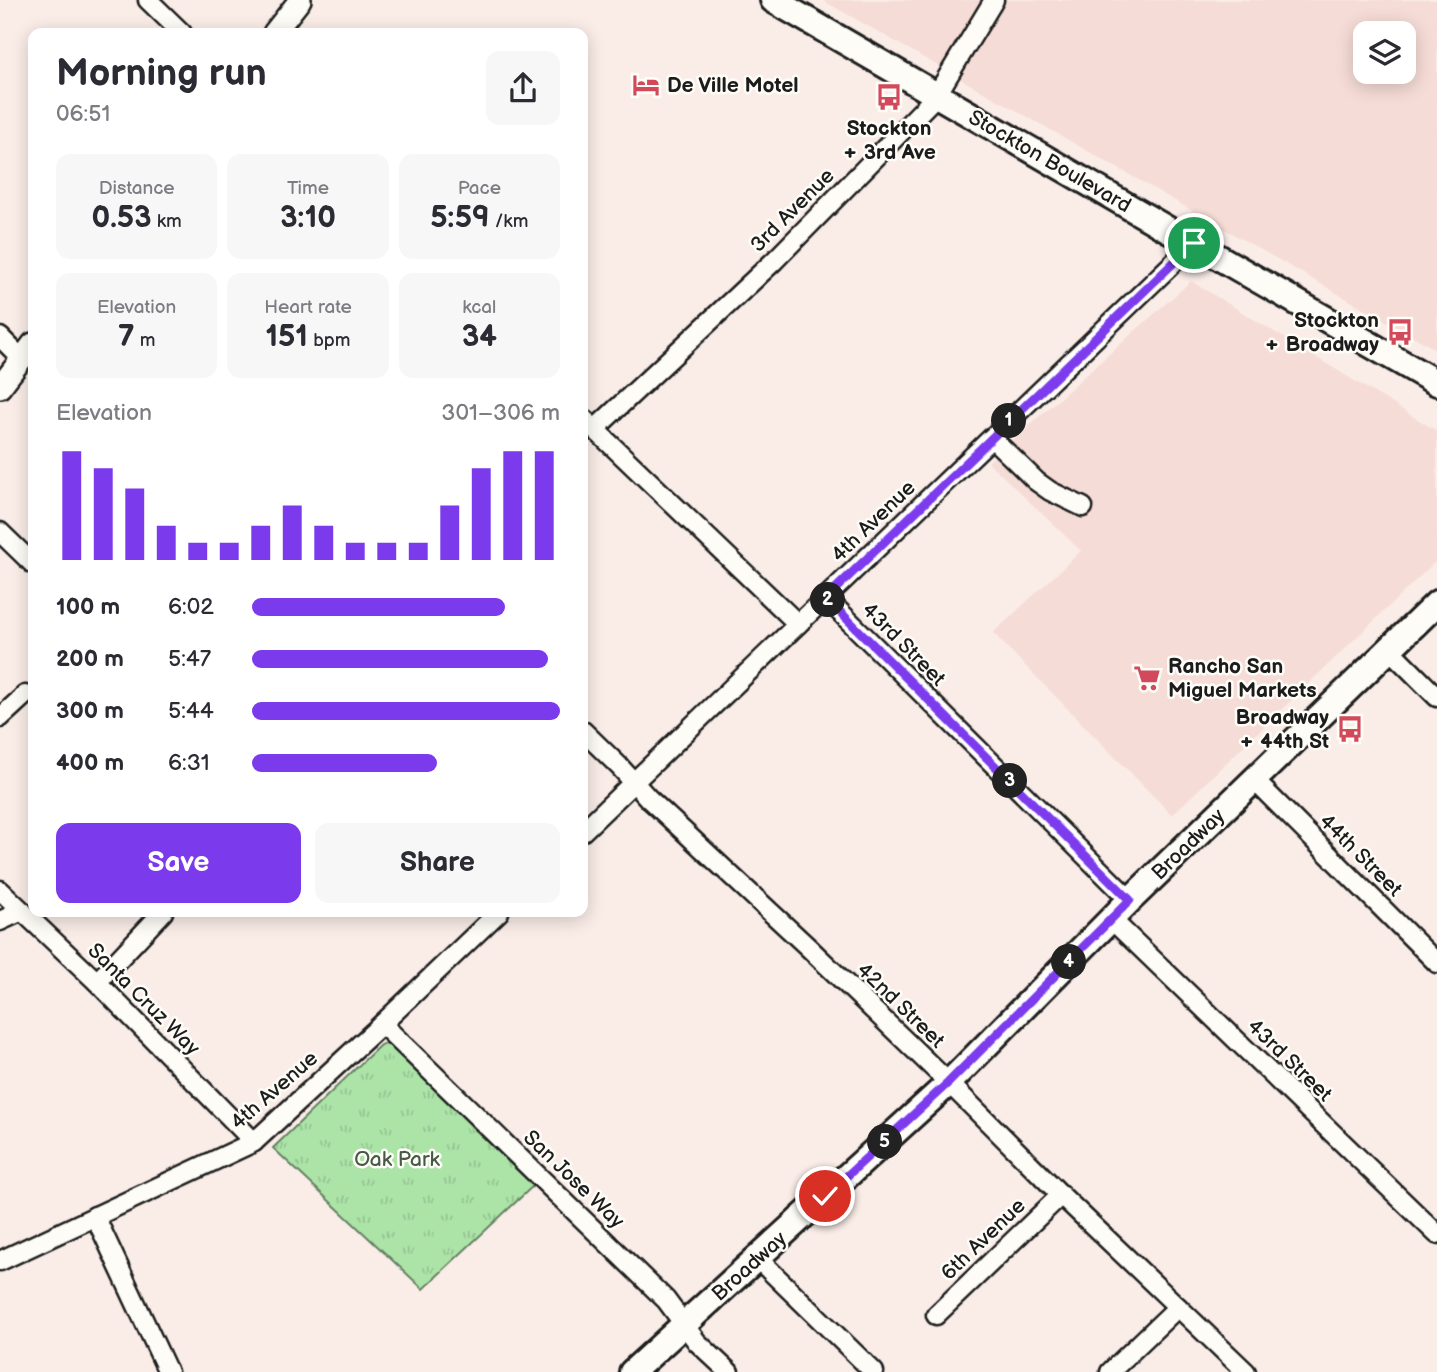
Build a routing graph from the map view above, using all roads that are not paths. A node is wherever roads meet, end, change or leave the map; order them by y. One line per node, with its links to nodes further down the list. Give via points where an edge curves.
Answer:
1 (148, 0): 5 (street)
2 (300, 0): 6 (street)
3 (773, 0): 7 (main road, Stockton Boulevard)
4 (994, 0): 7 (street, 3rd Avenue)
5 (177, 28)
6 (278, 28)
7 (936, 96): 8 (main road, Stockton Boulevard); 13 (street, 3rd Avenue, via 774,261)
8 (1194, 243): 11 (main road, Stockton Boulevard); 14 (street, 4th Avenue)
9 (0, 337): 10 (street)
10 (28, 351): 12 (street)
11 (1437, 383)
12 (0, 387)
13 (589, 424): 20 (street)
14 (992, 438): 15 (street, via 1036,481); 18 (street, 4th Avenue)
15 (1083, 507)
16 (0, 532): 17 (street)
17 (28, 559)
18 (826, 598): 20 (street, 4th Avenue); 30 (street, 43rd Street)
19 (1437, 603): 21 (main road, Broadway)
20 (798, 624): 27 (street, 4th Avenue)
21 (1390, 650): 23 (street); 26 (main road, Broadway)
22 (25, 695): 24 (street)
23 (1437, 697)
24 (0, 718)
25 (588, 736): 27 (street, 42nd Street)
26 (1254, 780): 30 (main road, Broadway); 38 (street, 44th Street)
27 (634, 782): 28 (street, 4th Avenue); 41 (street, 42nd Street)
28 (588, 826)
29 (0, 890): 31 (street, Santa Cruz Way)
30 (1130, 900): 36 (main road, Broadway)
31 (22, 911): 32 (street, Santa Cruz Way); 37 (street)
32 (28, 917)
33 (28, 917): 39 (street, Santa Cruz Way)
34 (158, 917): 39 (street)
35 (494, 917): 40 (street, 4th Avenue)
36 (1111, 919): 41 (main road, Broadway); 45 (street, 43rd Street)
37 (0, 921)
38 (1437, 963)
39 (97, 982): 42 (street, Santa Cruz Way)
40 (382, 1024): 42 (street, 4th Avenue); 50 (street, San Jose Way, via 666,1300)
41 (948, 1083): 43 (street, 42nd Street); 46 (main road, Broadway)
42 (254, 1142): 44 (street, 4th Avenue)
43 (1061, 1195): 48 (street, 42nd Street); 49 (street, 6th Avenue)
44 (95, 1216): 47 (street, 4th Avenue); 51 (street)
45 (1437, 1234)
46 (757, 1258): 50 (main road, Broadway); 54 (street)
47 (0, 1261)
48 (1178, 1307): 55 (street); 56 (street, 42nd Street)
49 (936, 1315)
50 (685, 1325): 52 (main road, Broadway); 53 (street, San Jose Way)
51 (168, 1372)
52 (632, 1372)
53 (729, 1372)
54 (874, 1372)
55 (1110, 1372)
56 (1246, 1372)

